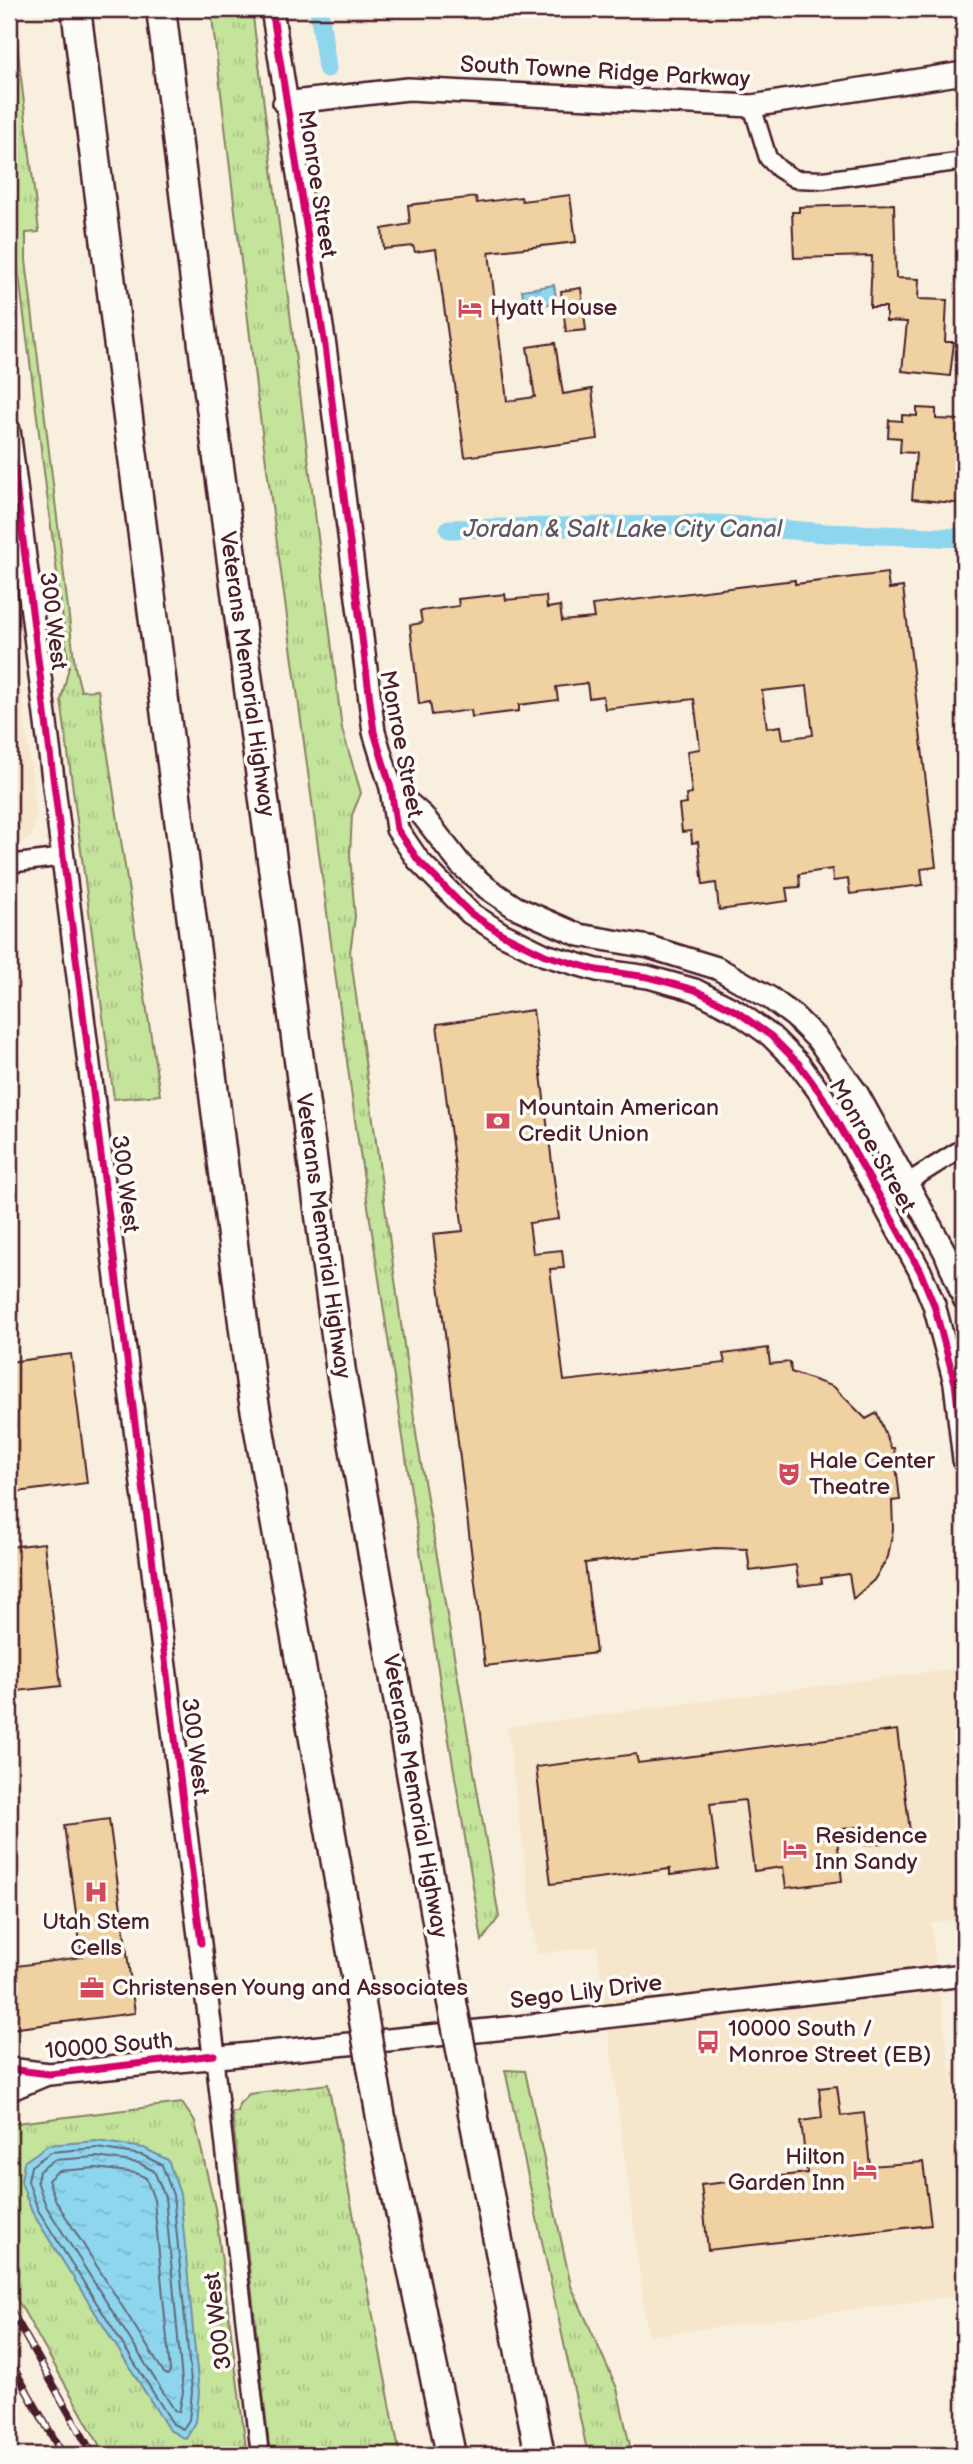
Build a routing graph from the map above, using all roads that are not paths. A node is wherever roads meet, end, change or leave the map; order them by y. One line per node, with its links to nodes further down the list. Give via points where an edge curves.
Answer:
1 (76, 9): 23 (highway, bridge, via 251,1385 383,2129)
2 (161, 9): 24 (highway, Veterans Memorial Highway, bridge, via 341,1372 443,1955)
3 (272, 9): 5 (street, Monroe Street)
4 (964, 74): 6 (street, South Towne Ridge Parkway)
5 (284, 103): 6 (street, South Towne Ridge Parkway, via 408,89); 9 (street, Monroe Street, via 325,346 374,732)
6 (751, 106): 7 (street, via 768,158 795,178 823,180)
7 (964, 161)
8 (9, 430): 10 (street, 300 West)
9 (391, 788): 13 (street, Monroe Street, via 423,816 461,865 515,907 579,935 684,956 717,968 771,998 817,1039 837,1064); 14 (street, Monroe Street, via 397,830 418,860 470,913 502,934 545,955 695,990 771,1036 823,1097)
10 (64, 857): 11 (street); 18 (street, 300 West)
11 (9, 864)
12 (964, 1147): 13 (street)
13 (908, 1183): 14 (street); 15 (street, Monroe Street)
14 (881, 1199): 16 (street, Monroe Street, via 920,1271 946,1341)
15 (964, 1299)
16 (964, 1460)
17 (964, 1975): 18 (street, Sego Lily Drive)
18 (214, 2055): 20 (street, 10000 South); 22 (street, 300 West)
19 (9, 2069): 20 (street, 10000 South)
20 (49, 2074): 21 (street, 10000 South)
21 (9, 2090)
22 (260, 2455)
23 (451, 2455)
24 (540, 2455)

